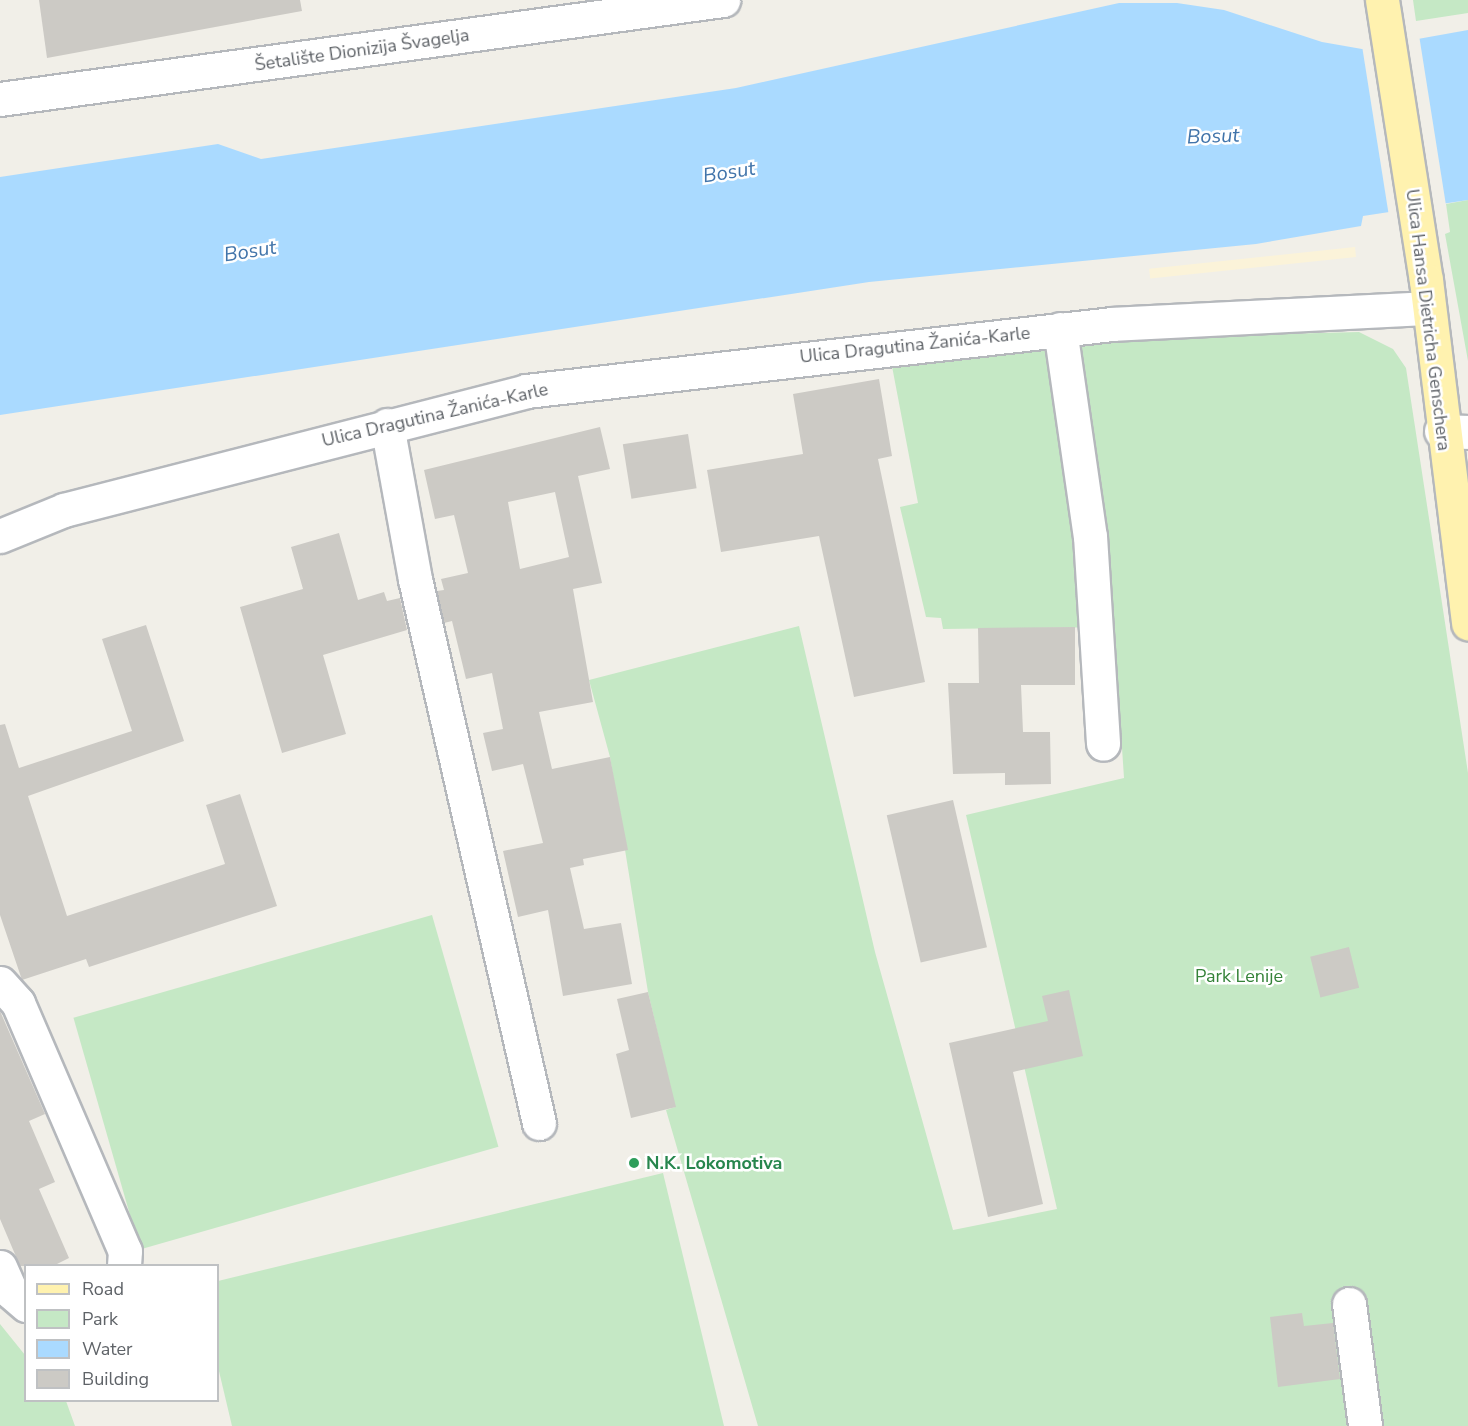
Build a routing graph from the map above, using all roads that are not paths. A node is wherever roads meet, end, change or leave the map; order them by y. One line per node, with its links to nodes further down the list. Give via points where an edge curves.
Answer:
1 (723, 0): 3 (street, Šetalište Dionizija Švagelja)
2 (1383, 9): 4 (main road, Ulica Hansa Dietricha Genschera)
3 (0, 99)
4 (1429, 308): 5 (street, Ulica Dragutina Žanića-Karle); 7 (main road, Ulica Hansa Dietricha Genschera)
5 (1060, 329): 6 (street, Ulica Dragutina Žanića-Karle, via 526,391); 10 (street, via 1090,536)
6 (387, 425): 8 (street, Ulica Dragutina Žanića-Karle, via 64,510); 12 (street, via 415,579)
7 (1455, 432): 9 (main road, Ulica Hansa Dietricha Genschera)
8 (0, 536)
9 (1468, 623)
10 (1103, 744)
11 (6, 999): 13 (street, via 125,1251)
12 (538, 1123)
13 (124, 1264)
14 (0, 1267): 15 (street, via 11,1292)
15 (24, 1303)
16 (1349, 1304): 17 (street)
17 (1365, 1426)

